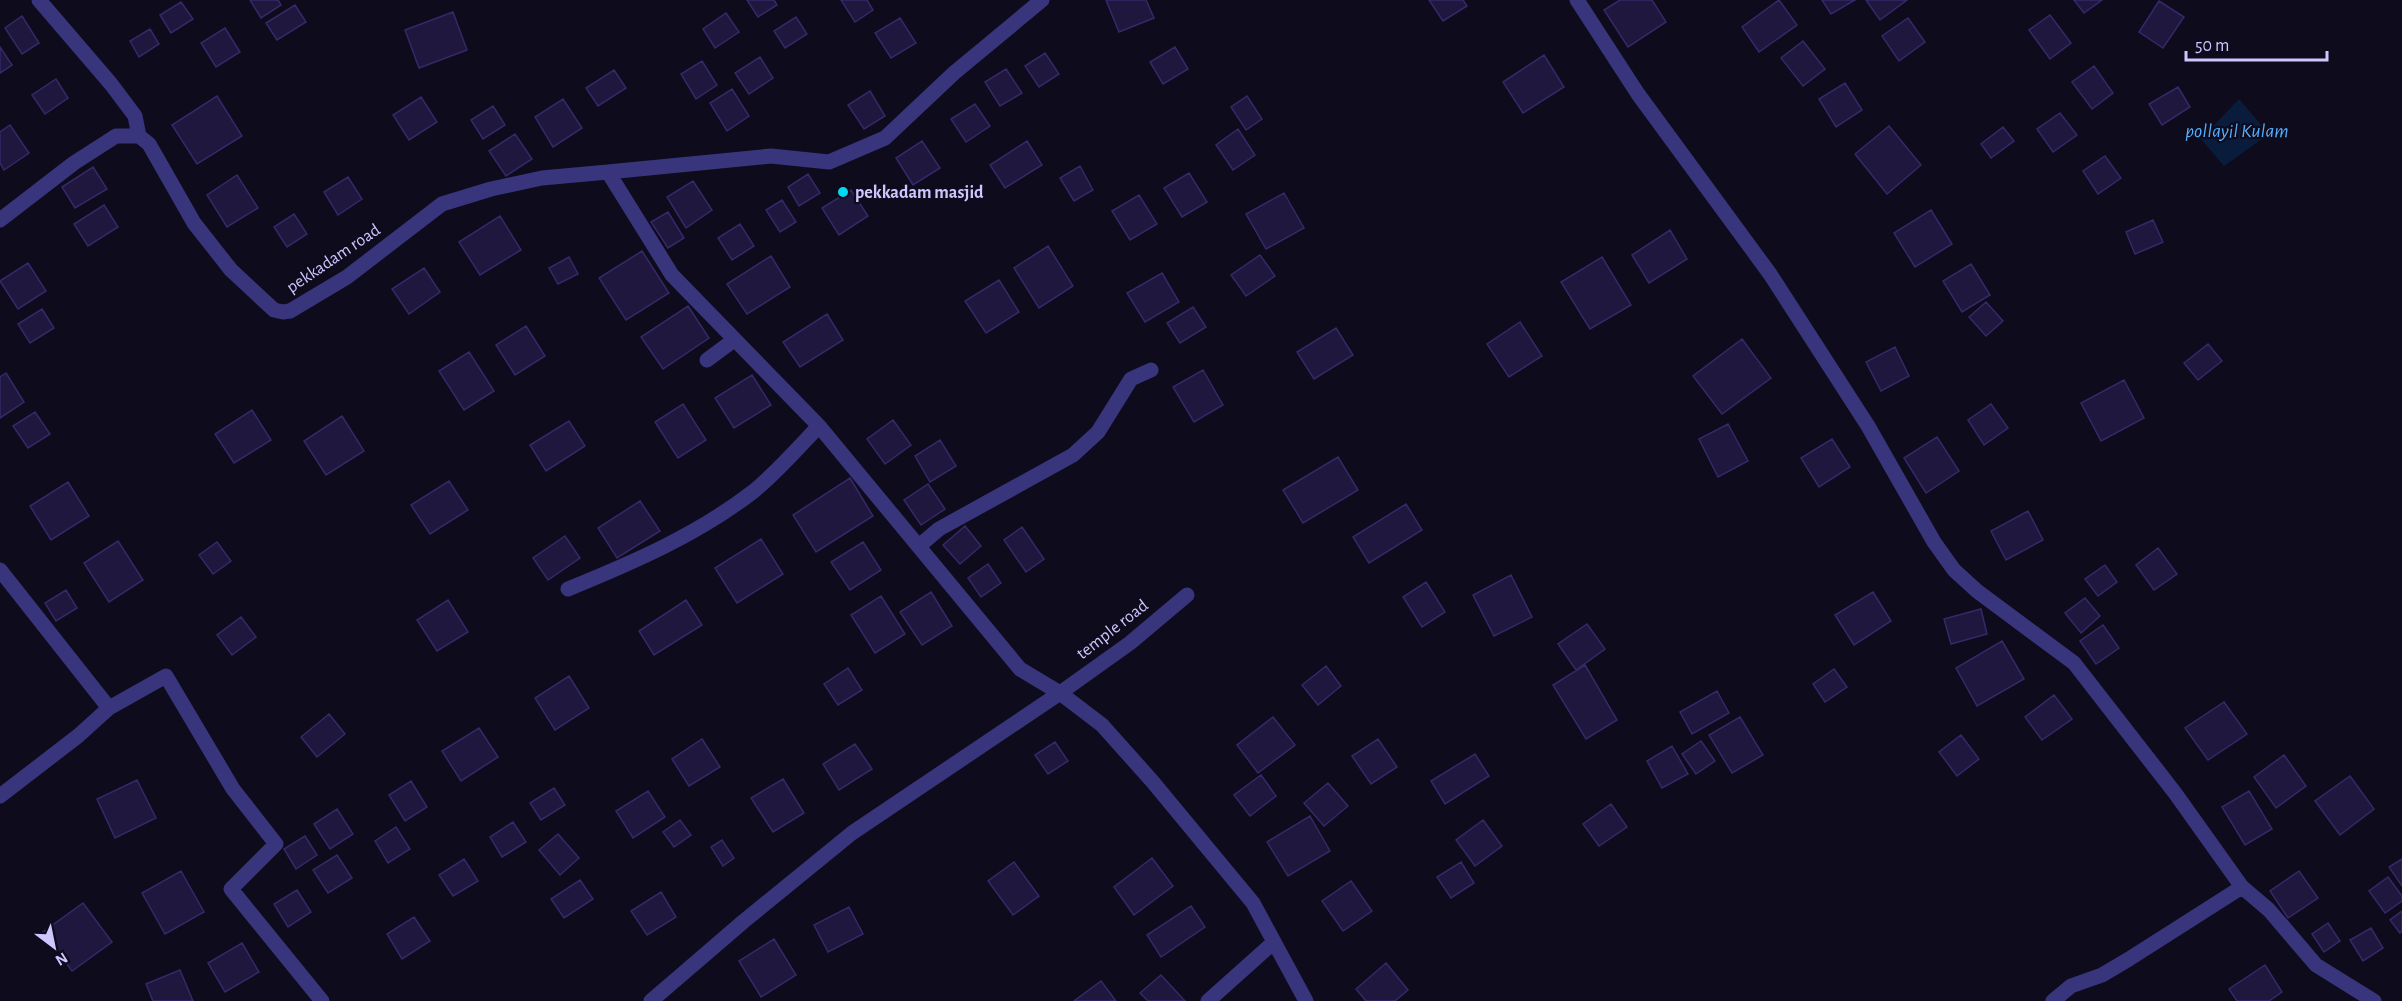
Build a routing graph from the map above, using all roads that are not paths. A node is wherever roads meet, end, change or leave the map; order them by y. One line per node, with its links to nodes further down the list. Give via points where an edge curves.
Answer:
1 (39, 0): 4 (street, via 135,116)
2 (1042, 0): 5 (street, via 885,138 829,162 771,156)
3 (1577, 0): 18 (street, via 1638,94 1770,274 1954,570 2073,663 2175,793)
4 (139, 136): 5 (street, pekkadam road, via 149,144 194,223 231,270 274,310 283,312 347,276 442,204 542,178); 6 (street, via 116,136)
5 (608, 172): 7 (street, via 672,275)
6 (0, 220)
7 (734, 340): 8 (street); 10 (street)
8 (707, 360)
9 (1150, 370): 11 (street, via 1131,379 1098,432 1073,455 939,529)
10 (819, 426): 11 (street); 13 (street, via 755,490 693,533 639,561)
11 (919, 546): 15 (street, via 1020,669)
12 (0, 570): 16 (street)
13 (568, 589)
14 (1187, 595): 15 (street, temple road, via 1130,643)
15 (1060, 693): 19 (street, via 1101,725 1152,781 1253,903); 21 (street, temple road, via 852,833)
16 (109, 708): 17 (street); 20 (street, via 166,676 233,789 276,844 231,889)
17 (0, 796)
18 (2242, 887): 24 (street, via 2129,960 2071,986); 25 (street, via 2269,910 2316,965)
19 (1274, 942): 22 (street); 23 (street)
20 (322, 1001)
21 (651, 1001)
22 (1208, 1001)
23 (1306, 1001)
24 (2054, 1001)
25 (2374, 1001)

